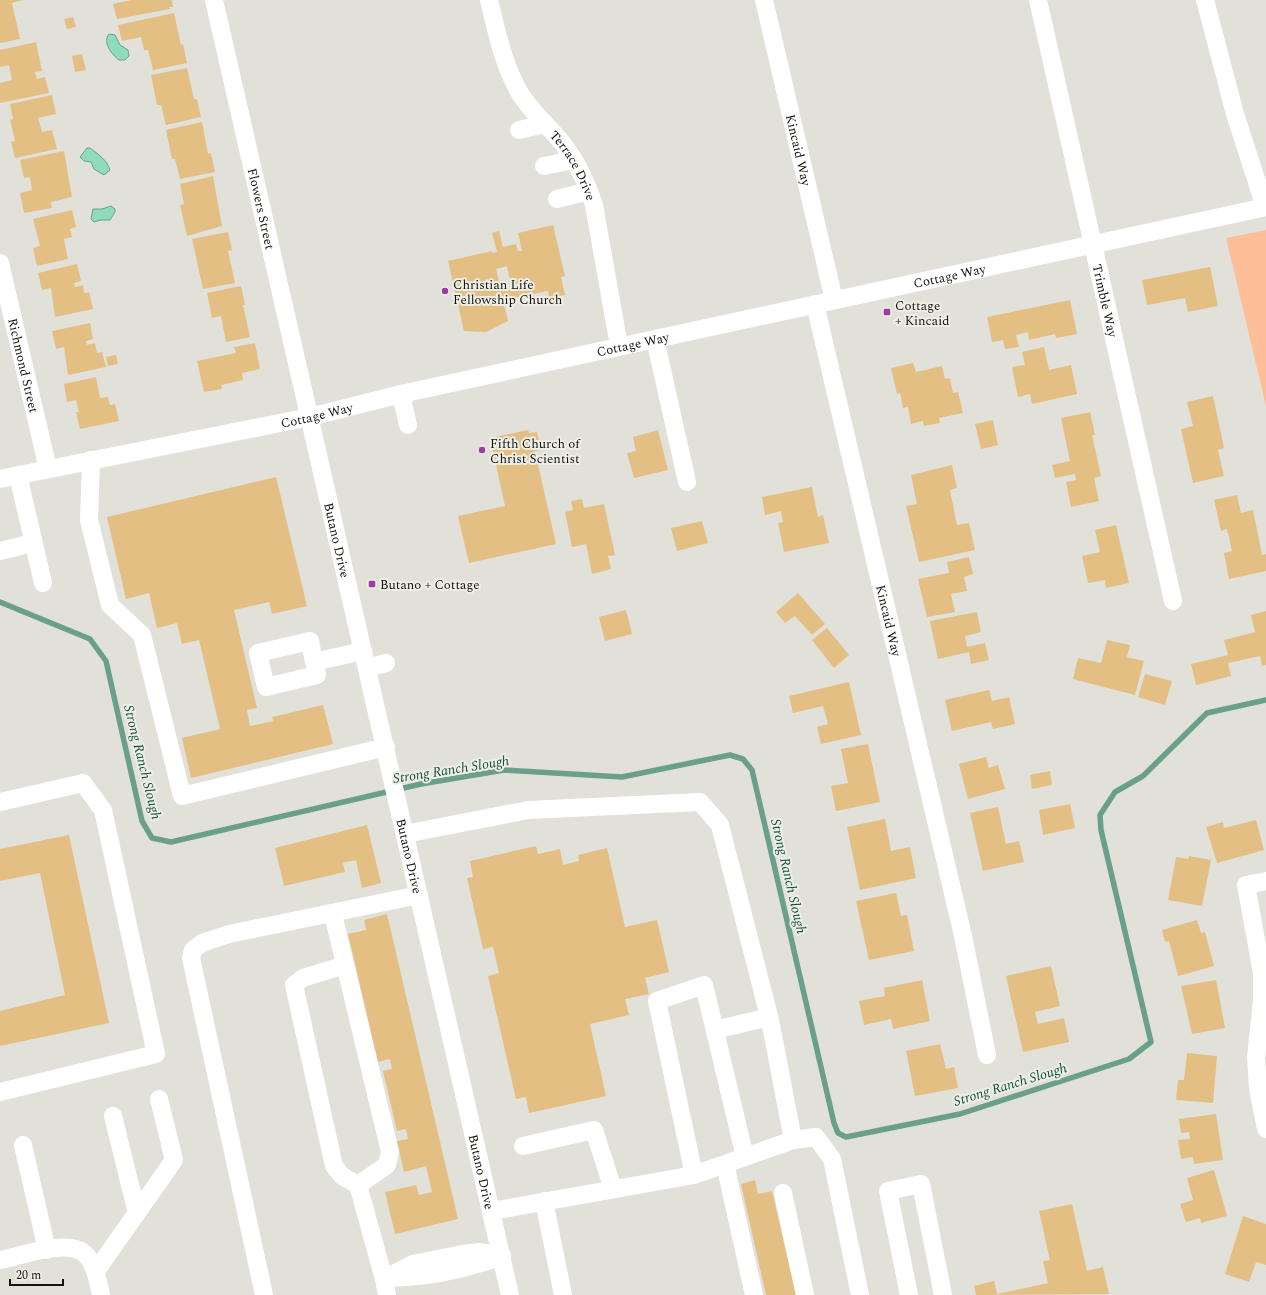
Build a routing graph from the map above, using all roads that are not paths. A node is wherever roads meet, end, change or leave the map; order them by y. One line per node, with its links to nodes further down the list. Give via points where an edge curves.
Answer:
1 (214, 0): 20 (street, Flowers Street)
2 (489, 0): 6 (street, Terrace Drive, via 507,70 521,95)
3 (764, 0): 15 (street, Kincaid Way)
4 (1038, 0): 13 (street, Trimble Way)
5 (1205, 0): 12 (street, via 1235,114)
6 (545, 124): 7 (street); 8 (street, Terrace Drive)
7 (519, 130)
8 (574, 160): 9 (street); 10 (street, Terrace Drive)
9 (544, 166)
10 (589, 191): 11 (street); 18 (street, Terrace Drive, via 594,205)
11 (556, 199)
12 (1265, 207): 13 (street, Cottage Way)
13 (1093, 244): 15 (street, Cottage Way); 30 (street, Trimble Way)
14 (0, 263): 23 (street, Richmond Street)
15 (834, 300): 16 (street, Cottage Way)
16 (815, 304): 17 (street, Cottage Way); 43 (street, Kincaid Way, via 963,936)
17 (655, 339): 18 (street, Cottage Way); 26 (street)
18 (619, 346): 19 (street, Cottage Way)
19 (401, 394): 20 (street, Cottage Way); 21 (street)
20 (310, 417): 22 (street, Cottage Way); 31 (street, Butano Drive)
21 (408, 425)
22 (90, 460): 23 (street, Cottage Way); 34 (street, via 89,520 110,605 142,635 182,796)
23 (48, 469): 24 (street, Cottage Way)
24 (18, 475): 25 (street, Cottage Way); 27 (street)
25 (0, 479)
26 (687, 482)
27 (33, 543): 28 (street); 29 (street)
28 (0, 551)
29 (43, 583)
30 (1172, 601)
31 (365, 659): 32 (street); 33 (street); 34 (street, Butano Drive)
32 (314, 662)
33 (386, 663)
34 (386, 747): 36 (street, Butano Drive)
35 (0, 802): 44 (street, via 84,783 102,810 156,1054)
36 (405, 834): 38 (street, Butano Drive); 41 (street, via 528,810 700,802 720,825)
37 (1266, 881): 47 (street, via 1246,885 1262,973 1256,1058 1258,1088)
38 (419, 895): 39 (street); 58 (street, Butano Drive)
39 (333, 914): 40 (street); 66 (street, via 202,943 193,950 191,958)
40 (345, 965): 54 (street, via 390,1152 388,1165); 54 (street, via 303,978 294,985 334,1166 342,1176)
41 (769, 1017): 42 (street); 48 (street)
42 (715, 1030): 51 (street); 53 (street, via 704,984 657,1001)
43 (987, 1055)
44 (0, 1092)
45 (159, 1099): 59 (street, via 174,1160)
46 (113, 1116): 59 (street)
47 (1266, 1128)
48 (793, 1140): 51 (street); 71 (street, via 816,1137 832,1159)
49 (23, 1146): 60 (street)
50 (523, 1146): 55 (street, via 594,1130)
51 (745, 1157): 52 (street)
52 (725, 1164): 53 (street); 69 (street)
53 (694, 1175): 55 (street)
54 (358, 1185): 64 (street)
55 (614, 1189): 57 (street)
56 (783, 1193): 70 (street)
57 (544, 1201): 58 (street); 68 (street)
58 (492, 1211): 61 (street, Butano Drive)
59 (137, 1213): 63 (street)
60 (47, 1250): 62 (street); 63 (street, via 72,1247 85,1253)
61 (502, 1256): 64 (street, via 477,1265 429,1268 415,1277); 67 (street, Butano Drive)
62 (0, 1260)
63 (96, 1272): 65 (street)
64 (385, 1287)
65 (101, 1295)
66 (264, 1295)
67 (510, 1295)
68 (563, 1295)
69 (754, 1295)
70 (805, 1295)
71 (860, 1295)
72 (909, 1295): 73 (street, via 888,1191 921,1184)
73 (943, 1295)

